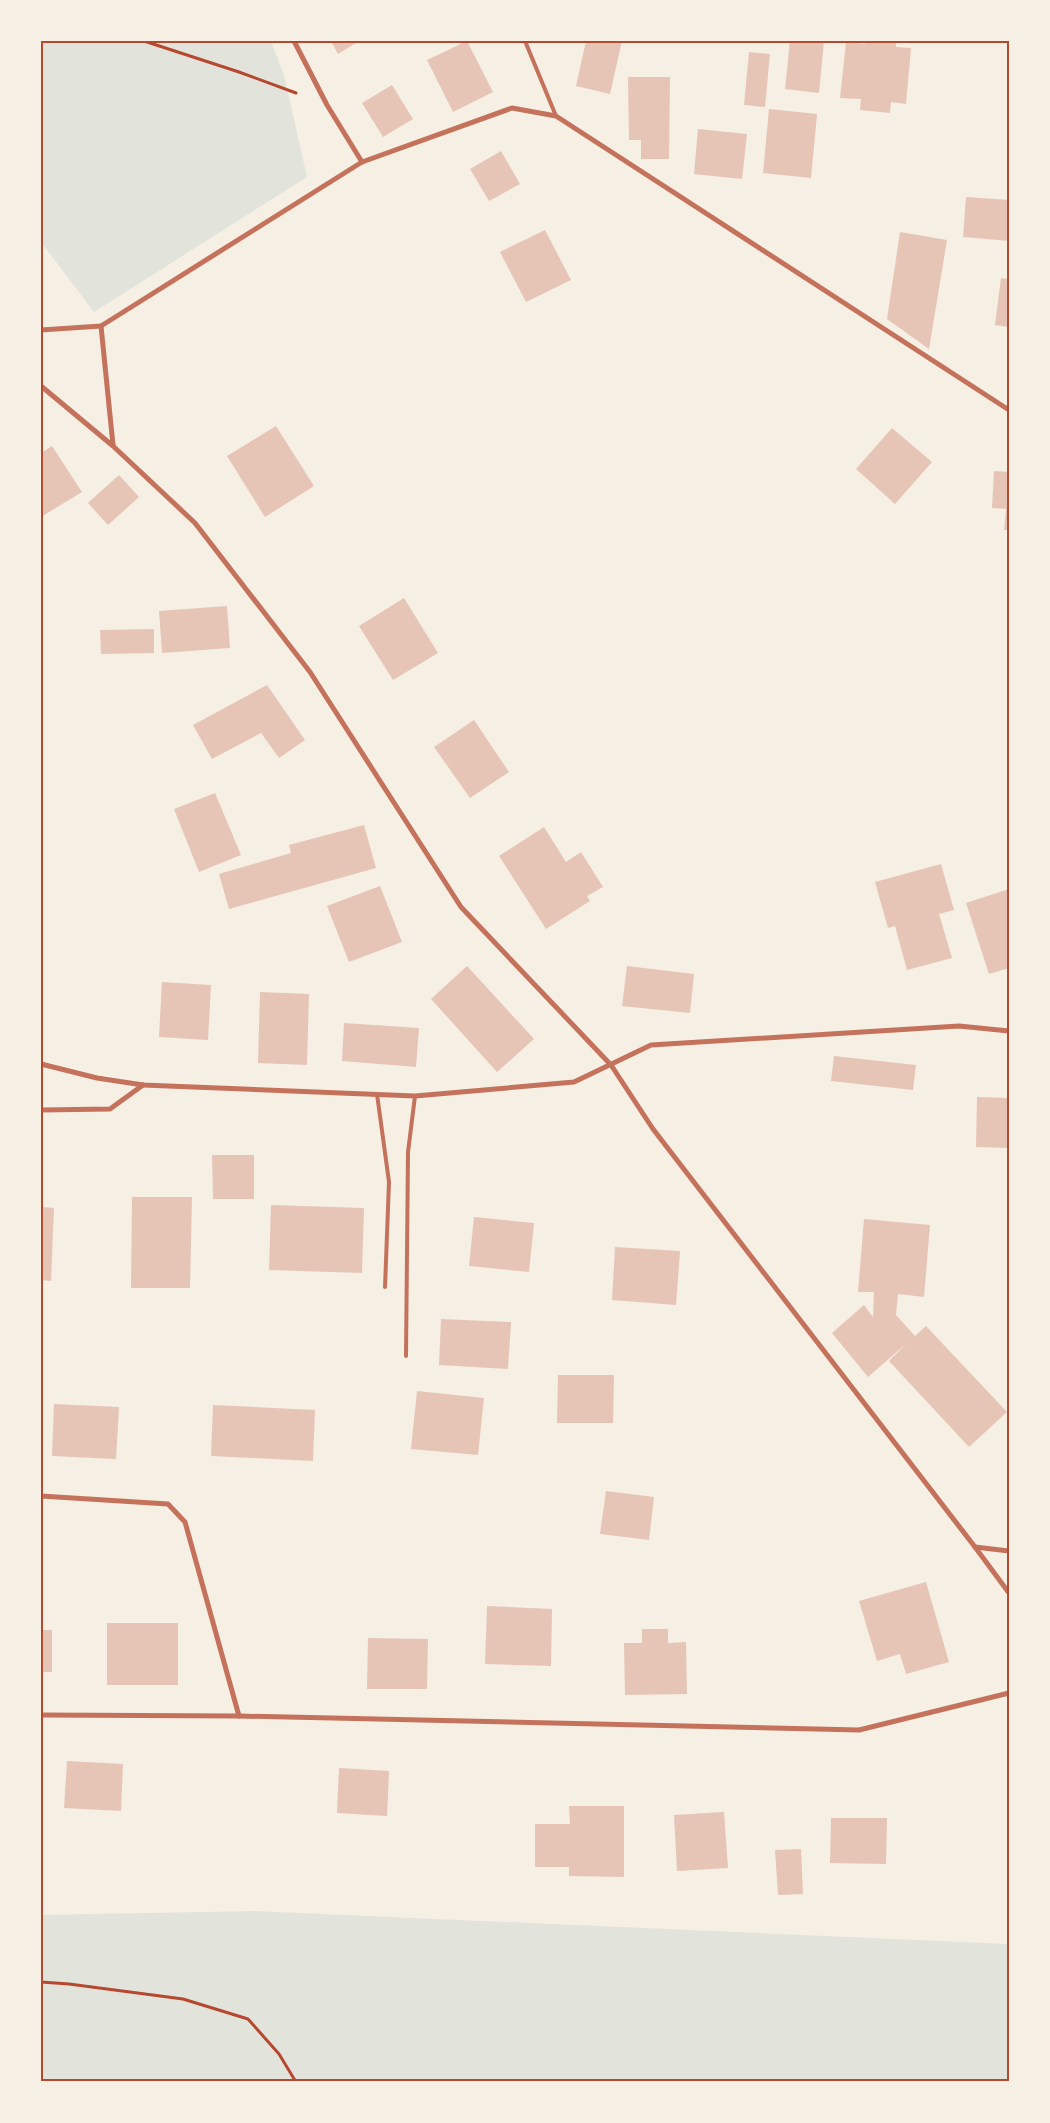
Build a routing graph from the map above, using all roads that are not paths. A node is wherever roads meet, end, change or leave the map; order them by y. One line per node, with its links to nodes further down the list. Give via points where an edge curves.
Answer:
1 (294, 41): 4 (street, via 327,105)
2 (525, 41): 3 (lane)
3 (556, 116): 4 (street, via 512,108); 8 (street)
4 (362, 162): 5 (street)
5 (101, 326): 6 (street); 9 (street)
6 (41, 330)
7 (41, 386): 9 (street)
8 (1009, 410)
9 (113, 446): 12 (street, via 195,523 310,672 461,907)
10 (1009, 1031): 12 (street, via 959,1026 651,1045)
11 (41, 1064): 13 (street)
12 (611, 1065): 15 (street, via 574,1082); 20 (street, via 653,1129)
13 (142, 1085): 14 (street); 16 (street, via 110,1110)
14 (377, 1094): 15 (street); 17 (lane, via 389,1182)
15 (415, 1096): 18 (lane, via 408,1152)
16 (41, 1110)
17 (385, 1287)
18 (406, 1356)
19 (41, 1496): 25 (street, via 168,1504 185,1522)
20 (975, 1547): 21 (street); 22 (street)
21 (1009, 1551)
22 (1009, 1593)
23 (1009, 1693): 25 (street, via 859,1730)
24 (41, 1715): 25 (street)
25 (239, 1716)

